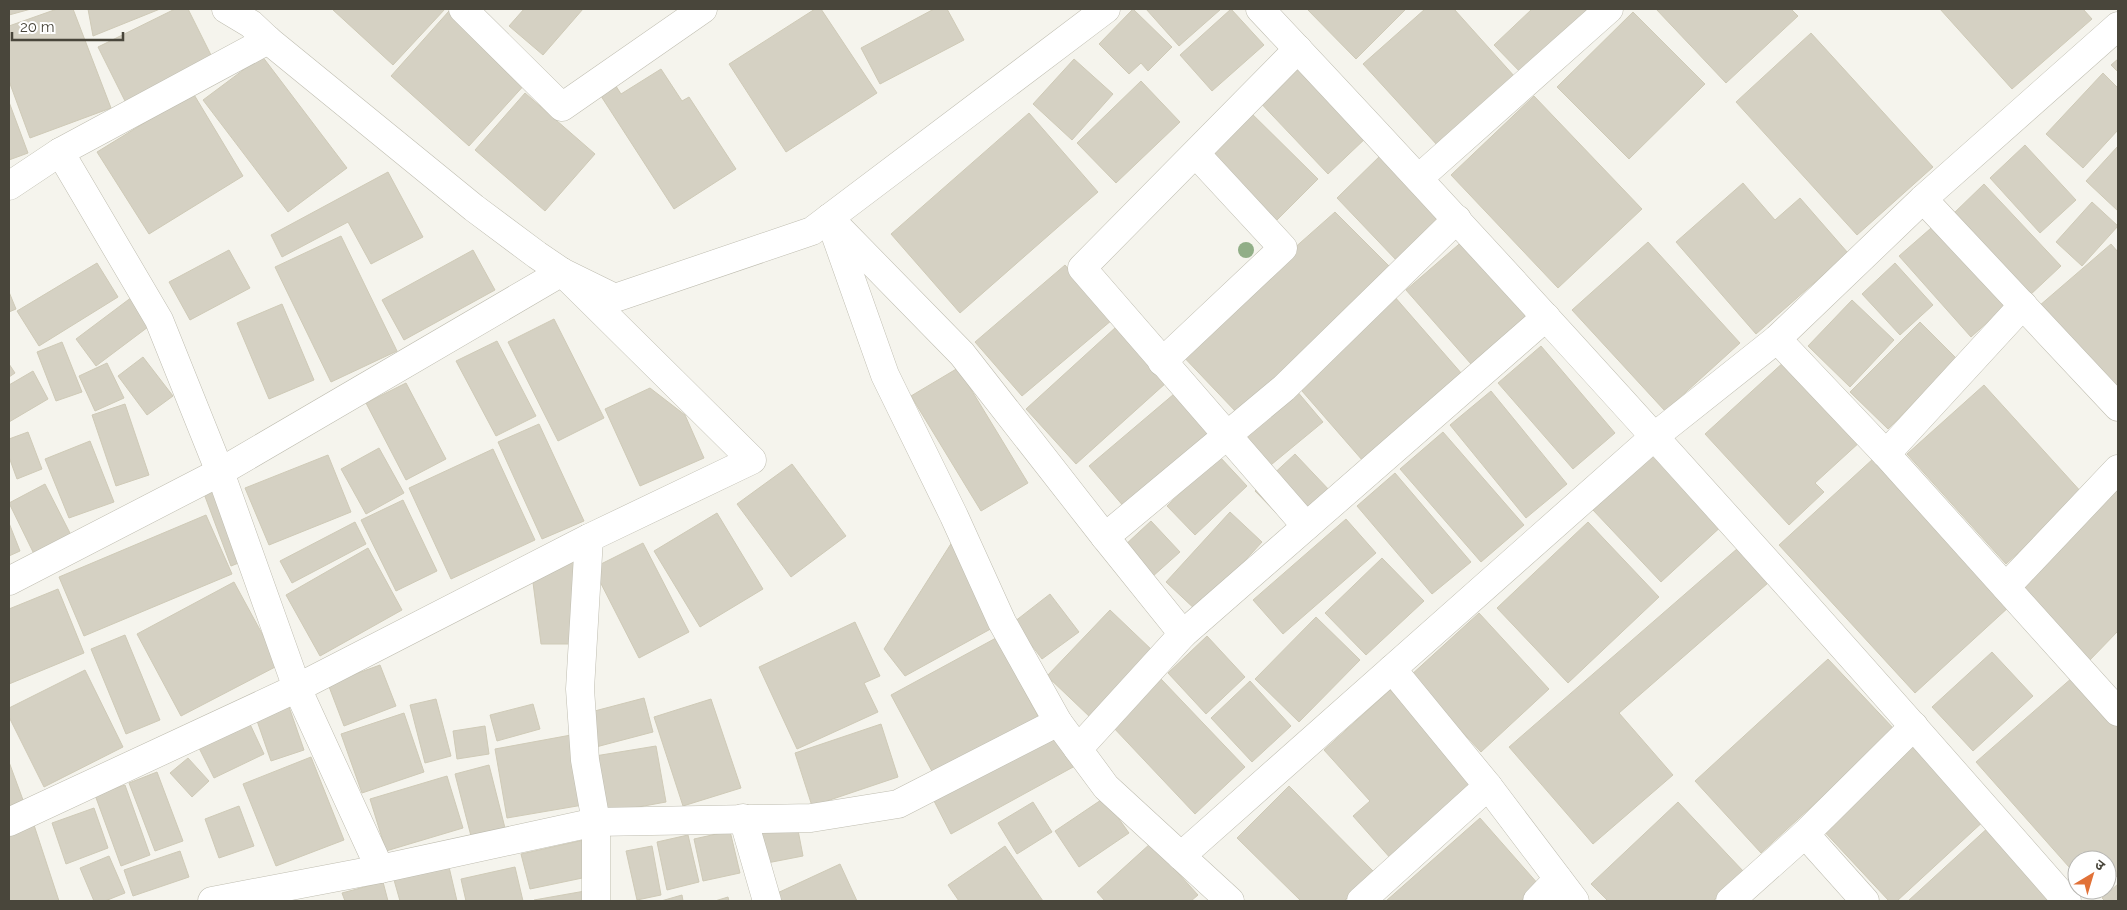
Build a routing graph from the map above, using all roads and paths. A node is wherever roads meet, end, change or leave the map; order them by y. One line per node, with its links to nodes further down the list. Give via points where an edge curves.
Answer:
1 (226, 9): 8 (street, via 251,24)
2 (463, 9): 3 (street, via 562,107)
3 (703, 9)
4 (1106, 9): 15 (street)
5 (1260, 9): 9 (street)
6 (1609, 9): 12 (street)
7 (2118, 26): 14 (street)
8 (268, 40): 10 (street); 17 (street, via 474,208)
9 (1298, 49): 11 (street); 12 (street)
10 (60, 152): 13 (street); 27 (street, via 159,320)
11 (1196, 154): 21 (street, via 1082,268); 21 (street, via 1283,248)
12 (1419, 178): 16 (street)
13 (9, 186)
14 (1923, 199): 18 (street); 20 (street)
15 (829, 218): 17 (street, via 812,231 616,298); 29 (street, via 962,354); 37 (street, via 885,375 1002,622)
16 (1457, 220): 19 (street); 23 (street, via 1284,388)
17 (562, 272): 27 (street); 30 (street, via 752,460)
18 (2023, 305): 22 (street); 25 (street)
19 (1546, 317): 24 (street); 28 (street)
20 (1777, 339): 24 (street); 25 (street)
21 (1162, 362): 23 (street)
22 (2118, 407)
23 (1226, 436): 28 (street); 29 (street)
24 (1655, 436): 34 (street); 38 (street)
25 (1886, 454): 32 (street)
26 (2118, 469): 32 (street)
27 (220, 472): 31 (street); 35 (street)
28 (1306, 526): 33 (street)
29 (1105, 537): 33 (street)
30 (589, 538): 35 (street); 43 (street, via 580,690 585,760)
31 (9, 581)
32 (2006, 587): 36 (street)
33 (1183, 634): 39 (street)
34 (1392, 669): 40 (street); 45 (street)
35 (297, 688): 42 (street); 46 (street)
36 (2118, 712)
37 (1058, 722): 39 (street); 41 (street, via 898,804 811,818)
38 (1914, 726): 44 (street); 57 (street)
39 (1078, 749): 45 (street, via 1106,787)
40 (1488, 786): 47 (street); 52 (street)
41 (743, 818): 43 (street); 50 (street)
42 (9, 822)
43 (596, 822): 46 (street); 49 (street)
44 (1805, 834): 55 (street); 56 (street)
45 (1181, 856): 51 (street)
46 (380, 869): 48 (street)
47 (1558, 879): 53 (street); 54 (street)
48 (212, 901)
49 (596, 901)
50 (767, 901)
51 (1230, 901)
52 (1361, 901)
53 (1537, 901)
54 (1575, 901)
55 (1730, 901)
56 (1865, 901)
57 (2067, 901)

